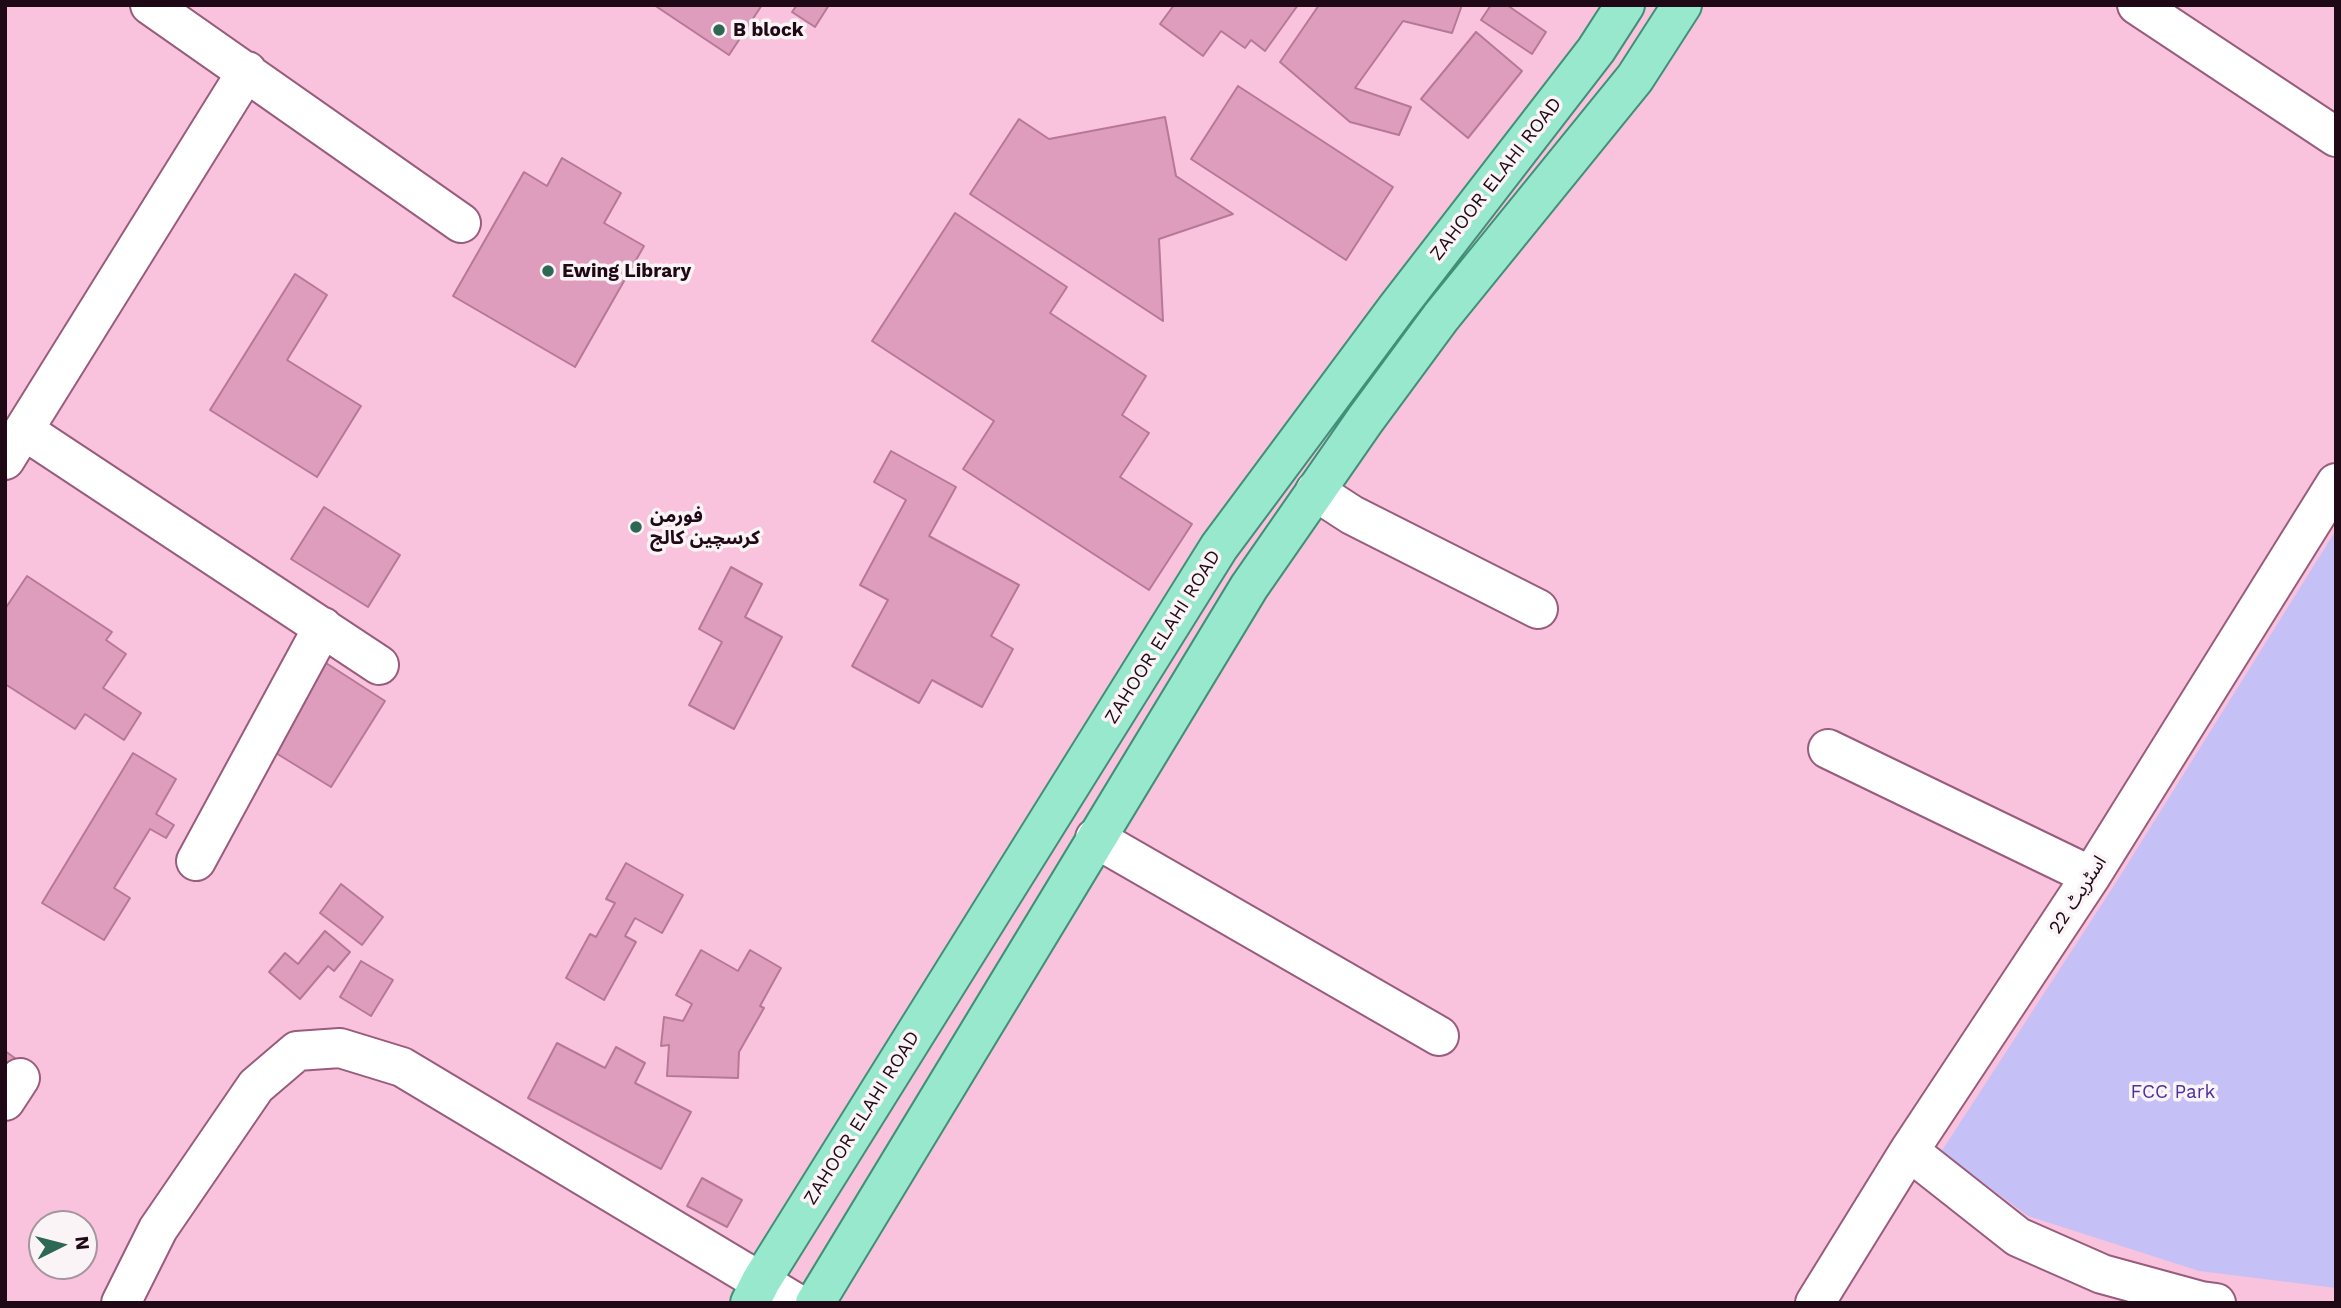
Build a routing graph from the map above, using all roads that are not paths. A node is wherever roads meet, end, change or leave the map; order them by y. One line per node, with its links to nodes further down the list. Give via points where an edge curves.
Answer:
1 (150, 5): 5 (street)
2 (1625, 5): 20 (main road, ZAHOOR ELAHI ROAD, via 1596,50 1219,547)
3 (1682, 5): 10 (main road, via 1635,78 1441,317)
4 (2157, 11): 6 (street)
5 (247, 71): 7 (street); 8 (street)
6 (2336, 137)
7 (461, 223)
8 (15, 445): 12 (street)
9 (2336, 484): 17 (street, اسٹریٹ 22)
10 (1315, 491): 11 (street, via 1352,515); 15 (main road, via 1249,587)
11 (1538, 609)
12 (323, 627): 13 (street); 16 (street)
13 (379, 665)
14 (1828, 748): 17 (street)
15 (1095, 838): 18 (street); 23 (main road)
16 (196, 861)
17 (2091, 876): 19 (street, اسٹریٹ 22)
18 (1439, 1036)
19 (1909, 1151): 24 (street, اسٹریٹ 22); 25 (street, via 2018,1237 2102,1274)
20 (755, 1292): 21 (street, via 402,1067 340,1048 297,1051 256,1086 158,1229); 22 (street)
21 (121, 1303)
22 (796, 1303)
23 (815, 1303)
24 (1815, 1303)
25 (2216, 1303)

